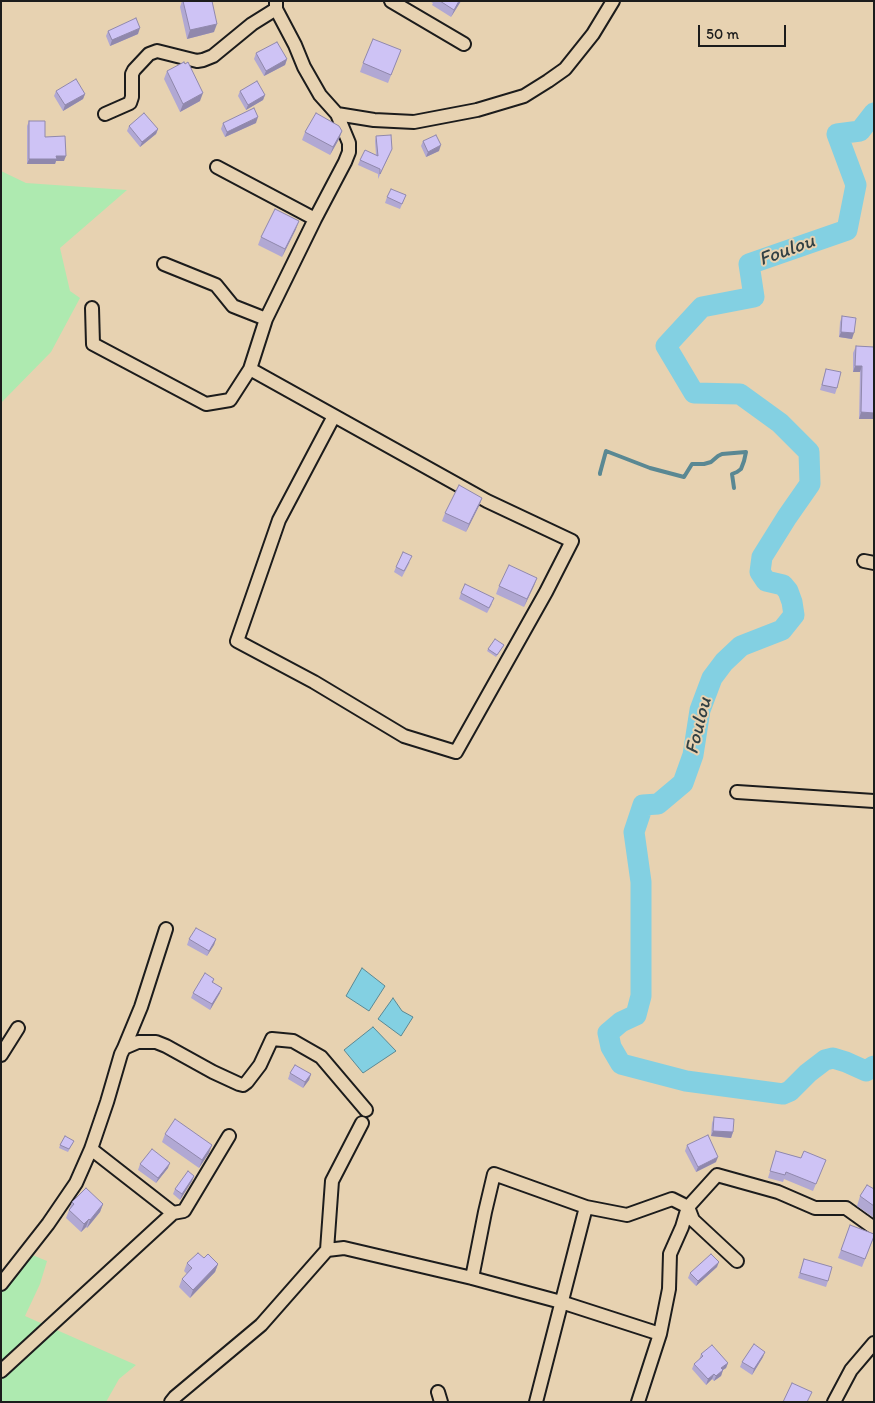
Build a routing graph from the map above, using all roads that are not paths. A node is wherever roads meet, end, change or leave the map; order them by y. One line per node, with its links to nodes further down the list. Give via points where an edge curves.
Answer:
1 (390, 1): 4 (street)
2 (613, 1): 6 (street, via 593,34 565,68 524,96 478,110 414,122)
3 (276, 5): 5 (street, via 213,56 203,60 157,51 149,54 132,74 130,104); 6 (street, via 304,67 320,95)
4 (464, 44)
5 (106, 114)
6 (337, 114): 8 (street, via 349,143 349,152)
7 (217, 168): 8 (street)
8 (315, 219): 11 (street)
9 (164, 264): 11 (street, via 216,285 233,306)
10 (92, 308): 12 (street, via 93,344 206,404 230,400)
11 (266, 319): 12 (street)
12 (250, 369): 13 (street)
13 (334, 416): 13 (street, via 487,501 572,541 456,752 404,736 237,641 279,520)
14 (737, 792): 15 (street)
15 (874, 801)
16 (166, 929): 18 (street)
17 (18, 1028): 19 (street)
18 (124, 1048): 20 (street, via 138,1042 156,1042 243,1084 260,1065 272,1039 293,1041 321,1057); 23 (street)
19 (1, 1055)
20 (366, 1110)
21 (362, 1123): 28 (street, via 332,1181)
22 (229, 1136): 26 (street, via 184,1211)
23 (90, 1149): 26 (street); 31 (street, via 76,1183)
24 (586, 1207): 25 (street, via 627,1215 672,1199); 30 (street, via 494,1174); 32 (street)
25 (688, 1208): 27 (street, via 716,1175 778,1192 815,1208 846,1208); 29 (street, via 693,1220); 33 (street, via 670,1254 670,1289)
26 (173, 1213): 35 (street)
27 (874, 1228)
28 (327, 1250): 30 (street, via 344,1248); 36 (street, via 261,1325)
29 (737, 1262)
30 (472, 1278): 32 (street)
31 (1, 1284)
32 (561, 1302): 33 (street); 37 (street)
33 (660, 1334): 38 (street)
34 (874, 1342): 39 (street, via 851,1370)
35 (1, 1370)
36 (171, 1402)
37 (536, 1402)
38 (638, 1402)
39 (834, 1402)

